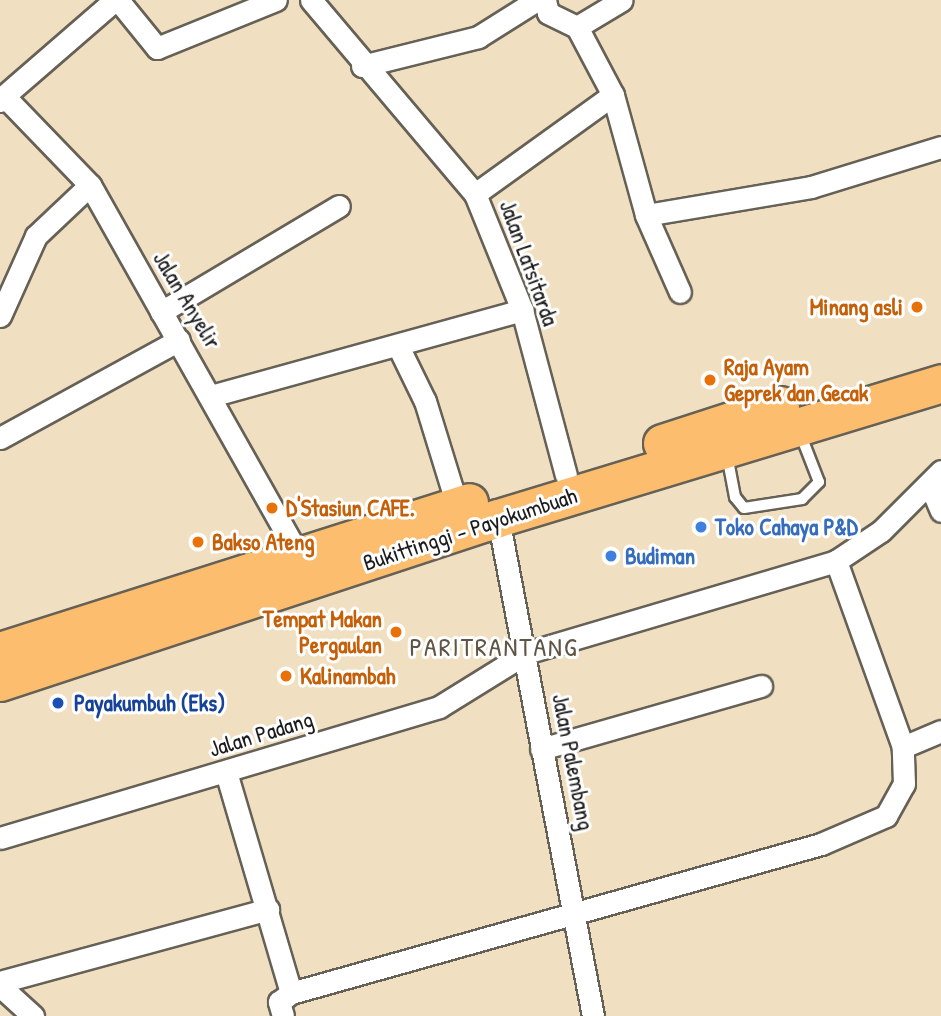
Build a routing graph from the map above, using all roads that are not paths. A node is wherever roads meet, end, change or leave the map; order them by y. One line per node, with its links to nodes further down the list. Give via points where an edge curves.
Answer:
1 (117, 0): 2 (street, via 157,48); 10 (street)
2 (276, 0)
3 (311, 0): 8 (street, Jalan Latsitarda)
4 (537, 0): 8 (street, via 478,37)
5 (545, 0): 7 (street, via 548,13)
6 (622, 0): 7 (street)
7 (577, 27): 9 (street)
8 (362, 66): 13 (street, Jalan Latsitarda)
9 (613, 95): 13 (street); 15 (street)
10 (2, 98): 12 (street, Jalan Anyelir)
11 (941, 147): 15 (street, via 811,187)
12 (90, 185): 18 (street, Jalan Anyelir); 19 (street, via 36,236)
13 (475, 194): 17 (street, Jalan Latsitarda)
14 (339, 206): 18 (street)
15 (646, 215): 16 (street)
16 (680, 292)
17 (522, 310): 21 (street); 28 (street, Jalan Latsitarda)
18 (162, 312): 20 (street, Jalan Anyelir)
19 (0, 316)
20 (179, 340): 24 (street, Jalan Anyelir); 26 (street)
21 (398, 346): 24 (street); 30 (street, via 425,401)
22 (941, 363): 25 (highway, Bukittinggi - Payokumbuah)
23 (941, 383): 25 (highway, Bukittinggi - Payokumbuah)
24 (214, 395): 33 (street, Jalan Anyelir)
25 (792, 413): 27 (highway, Bukittinggi - Payokumbuah); 27 (lane, via 819,482 802,499 744,508 735,497); 28 (highway, Bukittinggi - Payokumbuah)
26 (2, 432)
27 (726, 449): 32 (highway, Bukittinggi - Payokumbuah)
28 (566, 475): 30 (highway, Bukittinggi - Payokumbuah)
29 (936, 478): 31 (street); 34 (street, Jalan Padang, via 881,531)
30 (457, 505): 33 (highway, Bukittinggi - Payokumbuah)
31 (941, 511)
32 (498, 518): 35 (highway, Bukittinggi - Payokumbuah); 37 (street, Jalan Palembang)
33 (300, 556): 35 (highway, Bukittinggi - Payokumbuah)
34 (836, 561): 37 (street, Jalan Padang); 41 (street)
35 (230, 594): 36 (highway, Bukittinggi - Payokumbuah); 38 (highway, Bukittinggi - Payokumbuah)
36 (0, 651)
37 (526, 653): 42 (street, Jalan Palembang); 43 (street, Jalan Padang, via 439,707)
38 (0, 682)
39 (761, 686): 42 (street)
40 (941, 730): 41 (street)
41 (903, 747): 46 (street, via 904,784 886,816 821,844)
42 (541, 749): 46 (street, Jalan Palembang)
43 (226, 772): 44 (street, Jalan Padang); 45 (street)
44 (0, 838)
45 (268, 909): 47 (street); 48 (street)
46 (576, 909): 48 (street); 51 (street, Jalan Palembang)
47 (0, 984): 49 (street)
48 (291, 993): 50 (street, via 279,1002)
49 (33, 1016)
50 (283, 1016)
51 (593, 1016)

